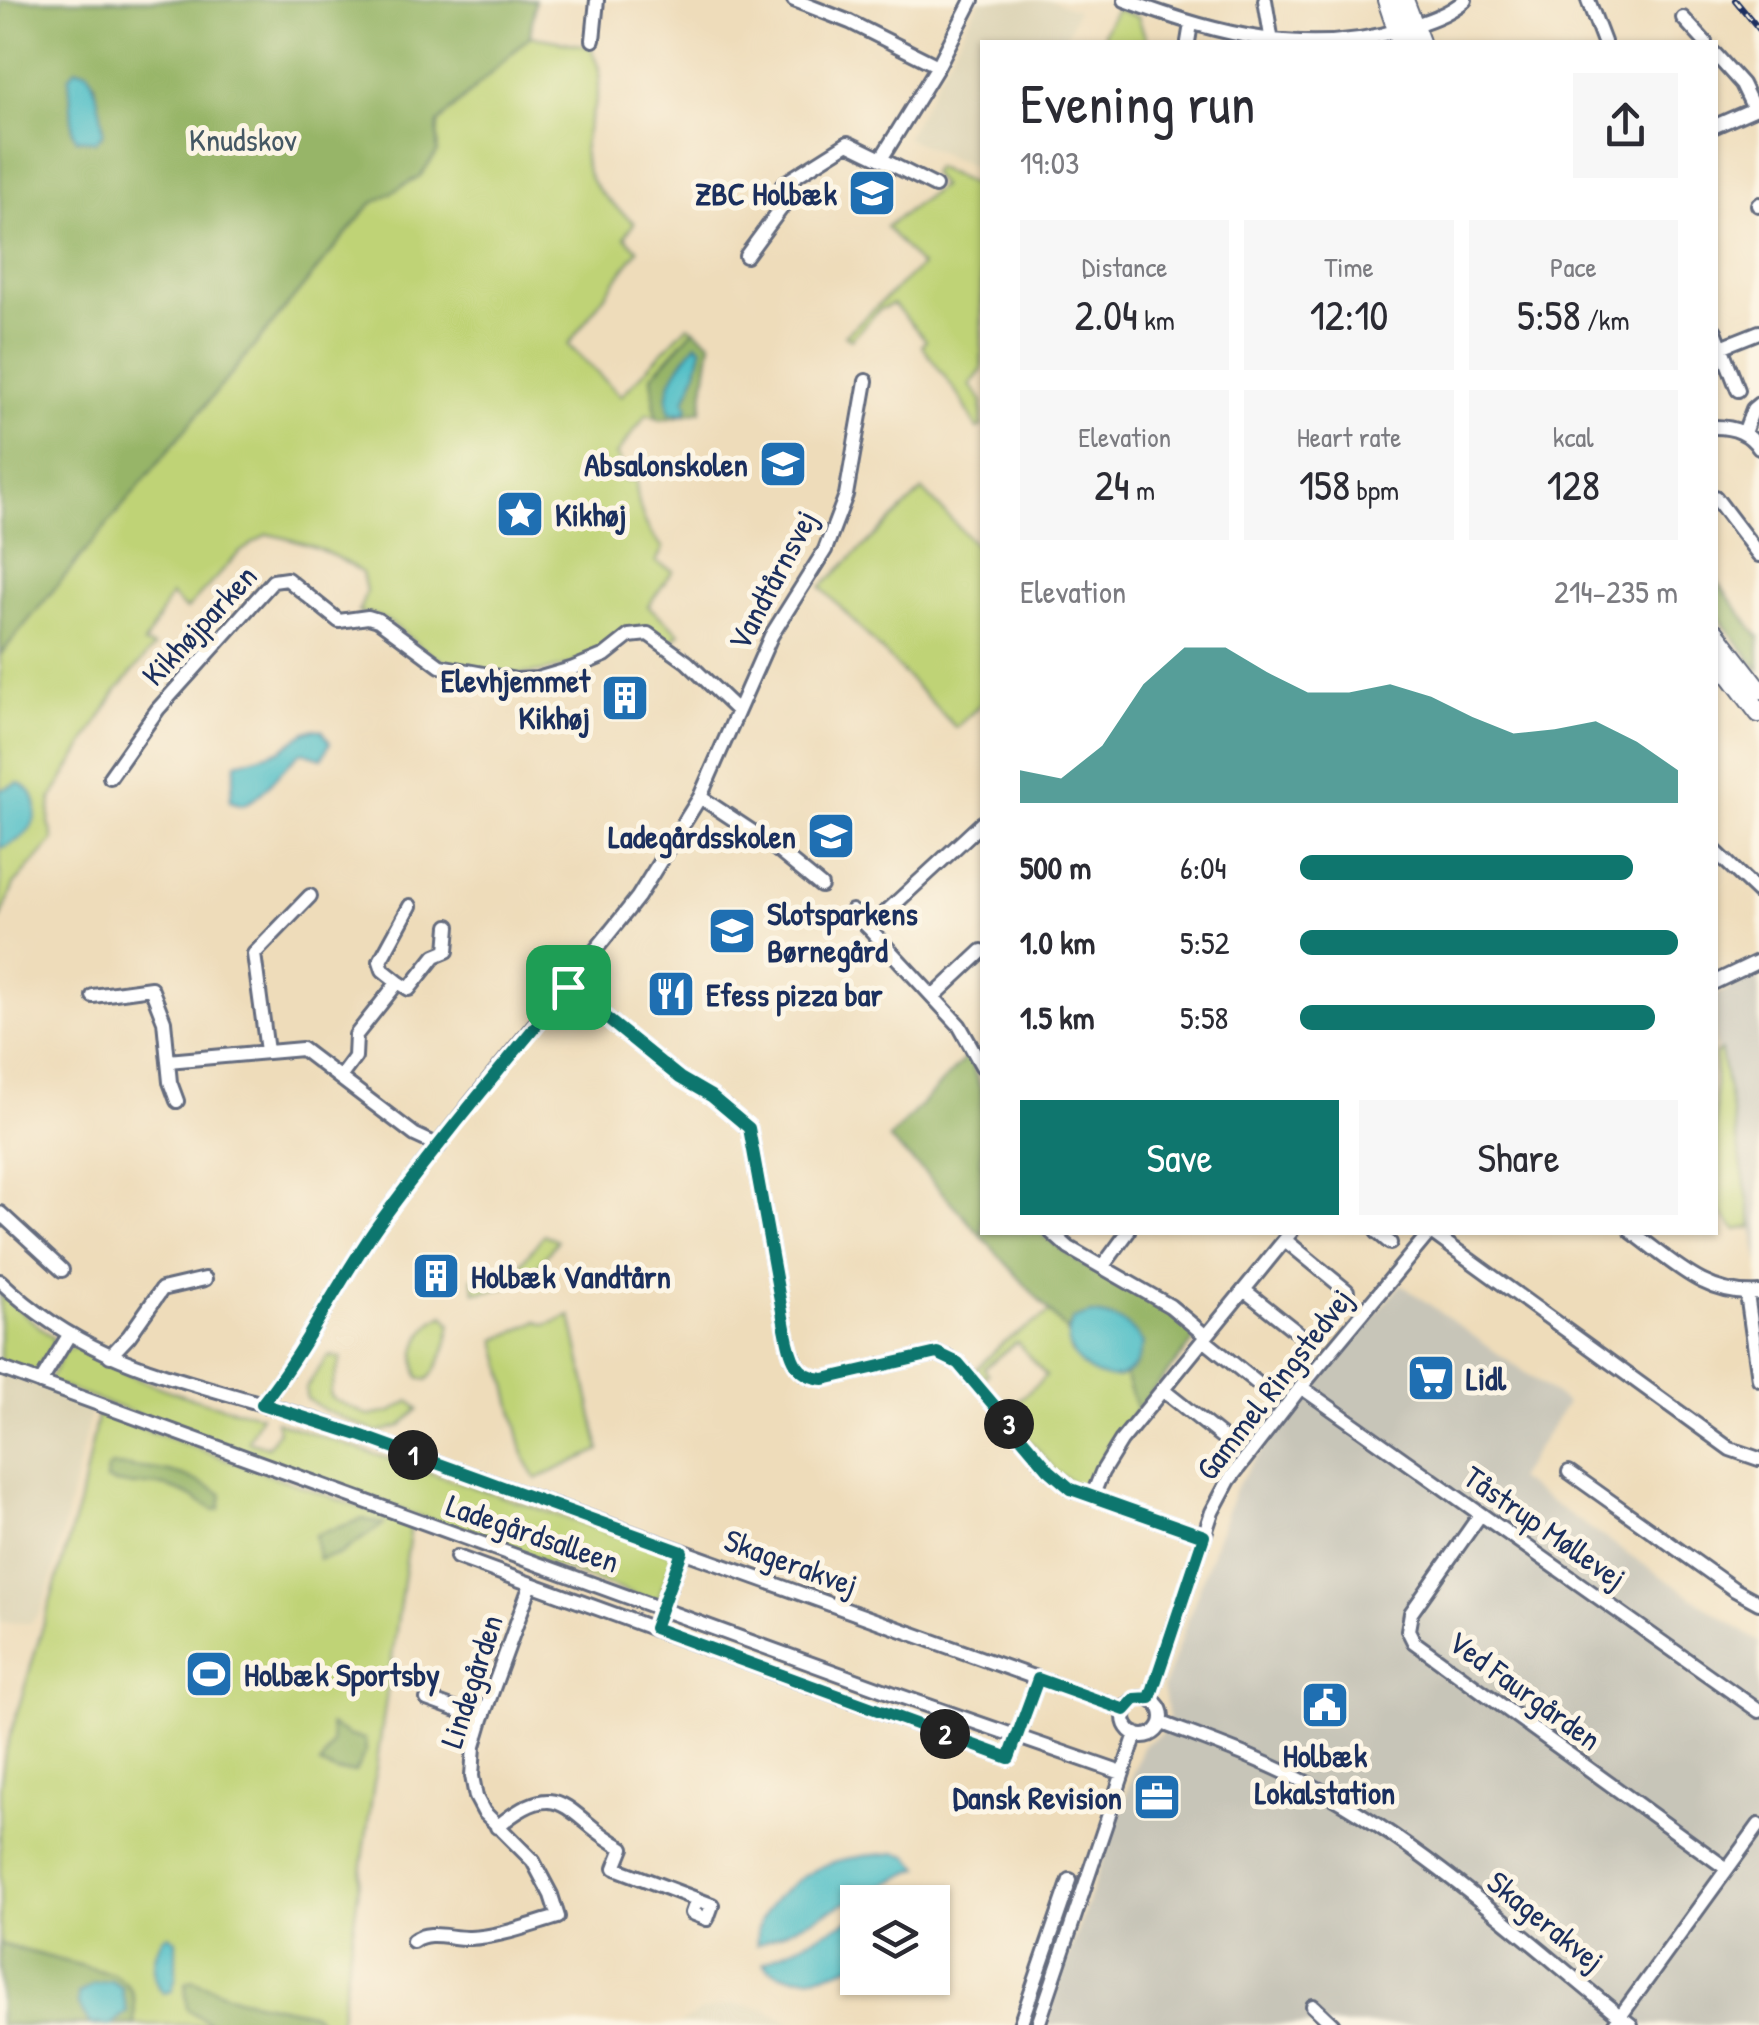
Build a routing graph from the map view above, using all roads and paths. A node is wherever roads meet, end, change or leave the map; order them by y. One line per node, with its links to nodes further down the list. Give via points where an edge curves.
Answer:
1 (597, 0): 13 (street)
2 (794, 0): 21 (street)
3 (972, 0): 21 (street)
4 (1265, 0): 16 (street)
5 (1387, 0): 12 (main road)
6 (1404, 0): 12 (main road)
7 (1465, 0): 12 (street)
8 (1588, 0): 18 (street)
9 (1132, 1): 11 (street)
10 (1683, 18): 19 (street)
11 (1191, 24): 14 (street); 15 (street)
12 (1408, 35): 17 (street)
13 (592, 40)
14 (1188, 40)
15 (1260, 40)
16 (1272, 40)
17 (1350, 40)
18 (1603, 40)
19 (1703, 40)
20 (1718, 57): 22 (street, via 1754,110)
21 (938, 66): 23 (street)
22 (1718, 125)
23 (881, 159): 24 (street); 25 (street, via 848,144 783,184 788,198)
24 (935, 186)
25 (746, 256)
26 (1759, 332): 28 (street)
27 (1718, 339): 28 (street)
28 (1721, 347): 30 (street)
29 (866, 381): 40 (street, Vandtårnsvej, via 846,494 825,550 784,612)
30 (1738, 390)
31 (1759, 404): 33 (street)
32 (1718, 427): 33 (street)
33 (1744, 433): 34 (street)
34 (1759, 448)
35 (1718, 501): 36 (street)
36 (1759, 555)
37 (1718, 637): 39 (main road)
38 (1718, 658): 41 (main road)
39 (1759, 690)
40 (740, 705): 42 (street, Kikhøjparken, via 648,634 629,636 592,662 516,680 440,666 378,620 339,621 281,578 158,709); 43 (street, Vandtårnsvej)
41 (1759, 713)
42 (110, 777)
43 (698, 802): 46 (street, via 765,840); 57 (street, Vandtårnsvej, via 638,897)
44 (980, 825): 52 (street)
45 (1718, 854): 47 (street)
46 (822, 886)
47 (1759, 893)
48 (310, 896): 60 (street, via 254,954)
49 (410, 906): 56 (street, via 380,961)
50 (852, 911): 52 (street)
51 (449, 926): 56 (street, via 446,951 409,989)
52 (868, 928): 59 (street)
53 (980, 953): 59 (street)
54 (1759, 961): 55 (street)
55 (1718, 981)
56 (398, 982): 63 (street, via 356,1035 355,1057)
57 (568, 987): 65 (street, Vandtårnsvej); 100 (street, via 749,1128 798,1369 824,1379 945,1355 1054,1476)
58 (92, 996): 61 (street, via 152,988)
59 (934, 996): 62 (street)
60 (266, 1051): 61 (street); 63 (street, via 302,1049)
61 (168, 1061): 64 (street)
62 (980, 1061)
63 (340, 1076): 65 (street)
64 (177, 1101)
65 (435, 1151): 89 (street, Vandtårnsvej, via 337,1284)
66 (3, 1223): 76 (street)
67 (1055, 1235): 75 (street)
68 (1126, 1235): 75 (street)
69 (1381, 1235): 74 (street)
70 (1428, 1235): 92 (street, Gammel Ringstedvej)
71 (1435, 1235): 98 (street, via 1734,1452)
72 (1636, 1235): 81 (street, via 1712,1288)
73 (1288, 1236): 79 (street); 80 (street)
74 (1390, 1242)
75 (1103, 1266): 84 (street, via 1170,1306)
76 (62, 1270)
77 (204, 1279): 83 (street, via 162,1289)
78 (0, 1282): 82 (street, Skagerakvej)
79 (1244, 1290): 84 (street); 85 (street)
80 (1347, 1291)
81 (1753, 1294): 90 (street)
82 (70, 1335): 86 (street, Skagerakvej); 91 (street)
83 (129, 1336): 86 (street); 87 (street)
84 (1205, 1338): 93 (street); 94 (street)
85 (1307, 1340)
86 (110, 1356): 87 (street, Skagerakvej)
87 (124, 1363): 95 (street, Skagerakvej)
88 (0, 1368): 91 (street, Ladegårdsalleen)
89 (286, 1373): 95 (street, Vandtårnsvej); 96 (street, Vandtårnsvej)
90 (1759, 1379)
91 (40, 1382): 107 (street, Ladegårdsalleen)
92 (1300, 1387): 101 (street, Tåstrup Møllevej); 102 (street, Gammel Ringstedvej, via 1236,1469)
93 (1163, 1390): 97 (street); 100 (street, via 1110,1456)
94 (1268, 1391)
95 (262, 1404): 96 (street, Skagerakvej)
96 (283, 1410): 103 (street, Skagerakvej)
97 (1222, 1437)
98 (1759, 1459)
99 (1569, 1472): 106 (street)
100 (1092, 1497): 102 (street)
101 (1480, 1515): 113 (street, Tåstrup Møllevej); 121 (street, Ved Faurgården, via 1411,1613 1414,1642)
102 (1204, 1536): 110 (street, Gammel Ringstedvej)
103 (682, 1552): 107 (street); 109 (street, Skagerakvej)
104 (457, 1557): 105 (street)
105 (531, 1584): 108 (street); 114 (street, Lindegården)
106 (1759, 1603)
107 (661, 1608): 108 (street); 117 (street, Ladegårdsalleen)
108 (654, 1628): 117 (street, via 1009,1758)
109 (1038, 1679): 112 (street, Skagerakvej); 117 (street)
110 (1150, 1698): 112 (street, via 1135,1699); 115 (street, via 1161,1708)
111 (427, 1699): 114 (street)
112 (1125, 1710): 116 (street)
113 (1759, 1711)
114 (482, 1719): 120 (street, Lindegården, via 472,1776 476,1797)
115 (1162, 1722): 116 (street, via 1151,1734); 128 (street, Skagerakvej, via 1281,1770 1377,1825)
116 (1136, 1734): 118 (street)
117 (1016, 1737): 118 (street, Ladegårdsalleen)
118 (1122, 1774): 126 (street)
119 (1759, 1824): 121 (street)
120 (497, 1827): 123 (street, via 528,1804 563,1804 623,1848 616,1868); 124 (street, Lindegården, via 538,1869 558,1917 481,1936 421,1935)
121 (1728, 1869): 128 (street)
122 (1070, 1880): 125 (street)
123 (697, 1899)
124 (413, 1941)
125 (1030, 1996): 126 (street); 129 (street)
126 (1046, 2002): 130 (street)
127 (1314, 2006): 131 (street)
128 (1622, 2022)
129 (1020, 2025)
130 (1038, 2025)
131 (1333, 2025)

